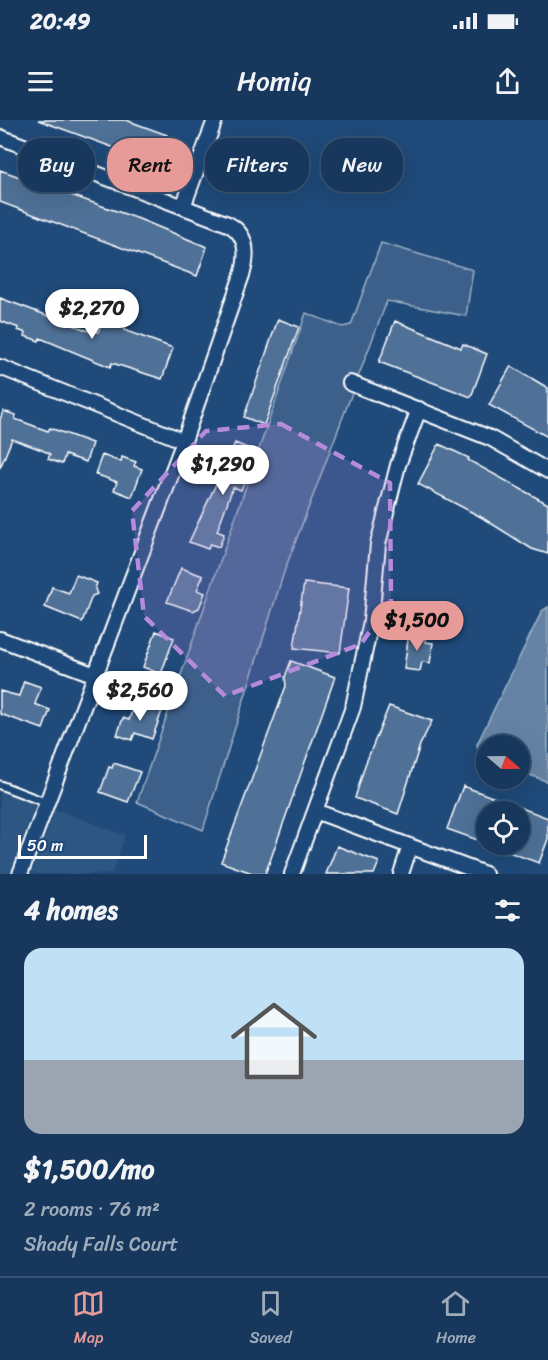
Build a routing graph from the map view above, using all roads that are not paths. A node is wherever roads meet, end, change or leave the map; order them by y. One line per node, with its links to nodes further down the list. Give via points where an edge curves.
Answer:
1 (215, 120): 3 (street)
2 (0, 137): 3 (street)
3 (183, 207): 7 (street, via 234,227 246,250 243,272)
4 (0, 367): 7 (street)
5 (350, 383): 6 (street)
6 (419, 409): 8 (street, via 490,438); 13 (street, via 398,465 378,544 371,621 353,707)
7 (184, 441): 10 (street)
8 (548, 471)
9 (0, 639): 10 (street)
10 (95, 675): 12 (street)
11 (0, 785): 12 (lane)
12 (47, 803): 15 (street)
13 (315, 811): 14 (street); 16 (street)
14 (410, 846): 17 (street); 18 (street)
15 (20, 874)
16 (292, 874)
17 (401, 874)
18 (485, 874)

